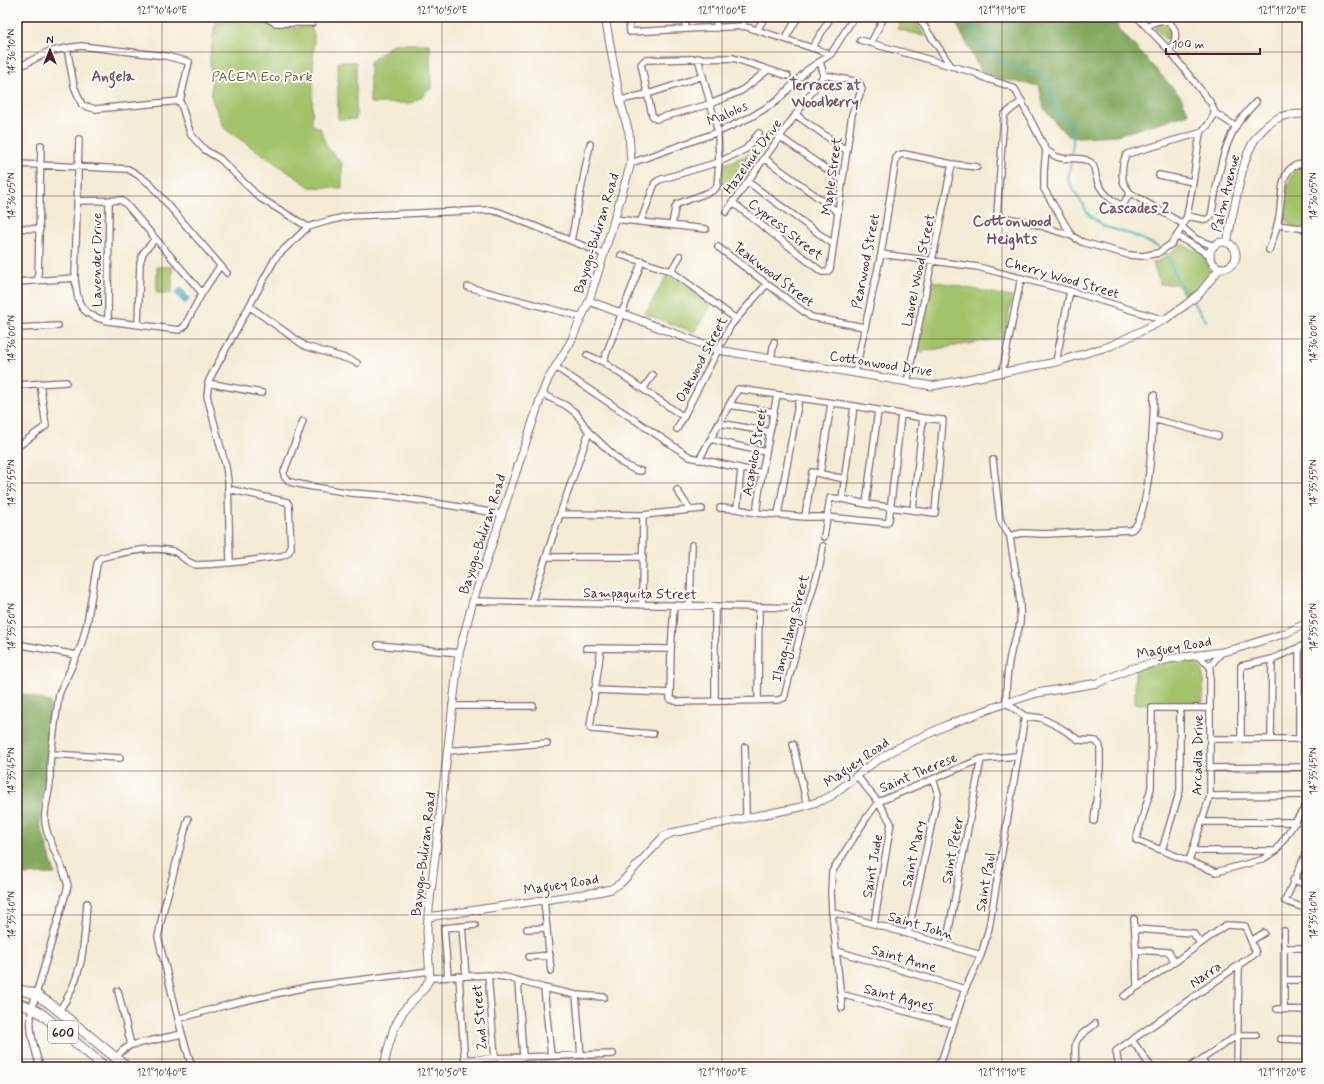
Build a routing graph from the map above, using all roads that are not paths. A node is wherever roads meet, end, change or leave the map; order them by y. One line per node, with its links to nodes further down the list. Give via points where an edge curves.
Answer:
1 (264, 17): 14 (street, via 276,23)
2 (605, 17): 36 (street, Bayugo-Buliran Road)
3 (629, 17): 18 (street, via 630,32)
4 (684, 17): 18 (street)
5 (715, 17): 17 (street)
6 (743, 17): 15 (street)
7 (765, 17): 19 (street)
8 (798, 17): 20 (street)
9 (831, 17): 24 (street)
10 (854, 17): 26 (street)
11 (884, 17): 22 (street)
12 (915, 17): 29 (street, via 920,20)
13 (1137, 17): 16 (street)
14 (312, 23)
15 (744, 26): 17 (street); 19 (street)
16 (1147, 27): 25 (street); 25 (street, via 1161,20 1172,25 1176,36 1175,44)
17 (717, 28): 18 (street)
18 (686, 29)
19 (757, 30): 20 (street)
20 (785, 39): 24 (street)
21 (860, 40): 22 (street)
22 (871, 43): 29 (street)
23 (67, 48): 30 (street, via 48,52); 37 (street, via 74,86 82,105 95,109); 37 (street, via 81,46 166,56 189,62)
24 (812, 48): 26 (street)
25 (1169, 50): 41 (street, via 1211,103)
26 (831, 54): 28 (street, Malolos)
27 (698, 58): 31 (street, via 733,58); 33 (street); 35 (street, via 644,61 641,66)
28 (820, 62): 32 (street); 45 (street, Malolos, via 807,70 777,101 751,117)
29 (951, 66): 38 (street, via 1007,84 1015,89)
30 (17, 68)
31 (768, 70): 34 (street); 40 (street, via 741,91)
32 (824, 75): 43 (street, Hazelnut Drive); 52 (street, Maple Street, via 858,82 862,89 852,114)
33 (703, 76): 35 (street); 40 (street)
34 (788, 76)
35 (648, 94): 36 (street); 40 (street, via 652,115 656,119)
36 (620, 100): 56 (street, Bayugo-Buliran Road, via 629,133)
37 (180, 101): 80 (street, via 191,135 205,150 220,159 260,198)
38 (1022, 101): 53 (street); 84 (street, via 1004,115 997,215)
39 (1256, 102): 44 (street)
40 (710, 104): 45 (street)
41 (1215, 113): 44 (street); 47 (street)
42 (1307, 114): 88 (street, Palm Avenue, via 1292,114 1270,123 1251,146 1244,161)
43 (796, 115): 48 (street, Hazelnut Drive); 52 (street)
44 (1235, 126): 73 (street, via 1223,157 1211,216 1207,220)
45 (718, 132): 55 (street); 56 (street, Malolos)
46 (759, 133): 55 (street, via 746,149)
47 (1200, 133): 66 (street); 67 (street, via 1127,154 1124,157 1123,179)
48 (780, 137): 54 (street, Hazelnut Drive); 64 (street)
49 (79, 139): 62 (street)
50 (590, 144): 87 (street)
51 (41, 145): 60 (street)
52 (846, 150): 64 (street, Maple Street)
53 (1046, 150): 67 (street, via 1058,157 1090,162 1104,193 1120,205); 84 (street, via 1044,188)
54 (764, 158): 65 (street, Hazelnut Drive); 72 (street)
55 (719, 162): 75 (street, via 655,183); 76 (street, via 715,190 677,204)
56 (631, 163): 74 (street, Bayugo-Buliran Road)
57 (17, 164): 60 (street)
58 (952, 164): 61 (street); 94 (street, Pearwood Street, via 904,154 896,158); 98 (street, Laurel Wood Street)
59 (1307, 164): 77 (street, via 1296,164 1285,176)
60 (41, 166): 62 (street); 82 (street)
61 (977, 167)
62 (78, 168): 69 (street); 100 (street, via 128,170 138,175 150,184)
63 (1159, 175): 66 (street)
64 (842, 180): 72 (street, Maple Street)
65 (748, 182): 70 (street, Hazelnut Drive); 89 (street)
66 (1193, 182): 73 (street)
67 (1130, 193): 78 (street)
68 (109, 200): 69 (street); 86 (street, via 121,200 126,204); 118 (street, Lavender Drive)
69 (77, 201): 105 (street)
70 (732, 202): 71 (street, Hazelnut Drive); 103 (street, Cypress Street, via 822,272)
71 (726, 212)
72 (838, 212): 89 (street, Maple Street)
73 (1187, 216): 78 (street)
74 (614, 219): 75 (street); 93 (street, Bayugo-Buliran Road)
75 (641, 221): 76 (street)
76 (672, 225): 83 (street)
77 (1277, 225): 81 (street); 92 (street)
78 (1182, 226): 85 (street); 90 (street, via 1196,239)
79 (17, 228): 82 (street)
80 (308, 228): 87 (street, via 349,216 490,210); 114 (street, via 276,257)
81 (1307, 229)
82 (40, 230): 107 (street)
83 (706, 230)
84 (1072, 236): 85 (street, via 1082,242 1143,256 1158,253)
85 (1177, 236): 96 (street)
86 (155, 239): 112 (street); 120 (street, via 143,253 140,263)
87 (571, 241): 93 (street)
88 (1227, 243): 90 (street, via 1218,243); 101 (street, via 1234,248 1236,258 1230,266)
89 (833, 244): 103 (street, Maple Street, via 830,269)
90 (1214, 246): 96 (street)
91 (718, 247): 109 (street, Teakwood Street)
92 (1269, 250)
93 (604, 254): 113 (street, Bayugo-Buliran Road)
94 (881, 254): 98 (street, Cherry Wood Street); 122 (street, Pearwood Street)
95 (621, 255): 99 (street)
96 (1210, 255): 101 (street, via 1215,265)
97 (680, 256): 102 (street)
98 (932, 260): 106 (street, Cherry Wood Street, via 978,267); 136 (street, Laurel Wood Street)
99 (642, 261): 102 (street); 115 (street)
100 (220, 266): 104 (street); 112 (street)
101 (1220, 268): 119 (street, Cottonwood Drive, via 1200,293)
102 (671, 271): 117 (street)
103 (827, 272)
104 (227, 273)
105 (75, 278): 107 (street); 118 (street, via 77,299 81,308 98,318)
106 (1021, 278): 111 (street, Cherry Wood Street); 133 (street)
107 (38, 280): 108 (street)
108 (17, 282)
109 (766, 285): 117 (street, Oakwood Street); 122 (street, Teakwood Street, via 811,318)
110 (468, 287): 116 (street)
111 (1070, 291): 119 (street, Cherry Wood Street); 129 (street)
112 (202, 293): 120 (street, via 184,327 179,330)
113 (589, 301): 115 (street, Cottonwood Drive); 116 (street, Bayugo-Buliran Road)
114 (249, 306): 130 (street, via 305,346); 137 (street)
115 (622, 314): 125 (street, Cottonwood Drive); 128 (street)
116 (582, 317): 131 (street, Bayugo-Buliran Road)
117 (736, 319): 125 (street, Oakwood Street)
118 (108, 320): 120 (street)
119 (1164, 320): 129 (street, Cottonwood Drive, via 1110,346)
120 (138, 324)
121 (58, 326): 123 (street)
122 (864, 327): 132 (street, Pearwood Street)
123 (17, 328)
124 (774, 342): 127 (street)
125 (718, 350): 127 (street, Cottonwood Drive); 152 (street, Oakwood Street)
126 (587, 355): 128 (street)
127 (771, 359): 132 (street, Cottonwood Drive)
128 (604, 362): 140 (street)
129 (1056, 362): 133 (street, Cottonwood Drive)
130 (357, 363)
131 (557, 368): 142 (street, Bayugo-Buliran Road, via 548,379); 164 (street, via 690,457)
132 (855, 373): 136 (street, Cottonwood Drive)
133 (1002, 373): 136 (street, Cottonwood Drive, via 932,386)
134 (653, 375): 140 (street)
135 (66, 382): 138 (street)
136 (907, 382)
137 (208, 383): 141 (street); 171 (street, via 207,396 226,467)
138 (40, 384): 139 (street); 162 (street, via 46,426)
139 (17, 385)
140 (643, 389): 152 (street)
141 (262, 393)
142 (542, 394): 158 (street, via 565,404 576,413); 182 (street, Bayugo-Buliran Road)
143 (777, 395): 145 (street); 147 (street, via 738,389); 150 (street, Acapolco Street)
144 (1154, 395): 154 (street)
145 (800, 399): 146 (street); 184 (street)
146 (831, 404): 148 (street); 169 (street)
147 (729, 405): 150 (street); 156 (street)
148 (854, 406): 149 (street); 170 (street)
149 (878, 411): 151 (street); 174 (street)
150 (774, 412): 159 (street, Acapolco Street)
151 (901, 415): 153 (street); 175 (street)
152 (684, 417): 157 (street, Oakwood Street)
153 (923, 418): 180 (street); 180 (street, via 943,420 934,513)
154 (1153, 419): 160 (street); 188 (street, via 1146,496 1134,528 1022,533)
155 (303, 421): 182 (street, via 284,472 289,481 351,493 392,496)
156 (720, 423): 159 (street); 161 (street)
157 (677, 429)
158 (589, 432): 167 (street, via 622,463); 183 (street)
159 (770, 432): 163 (street, Acapolco Street)
160 (1218, 436)
161 (711, 439): 163 (street); 164 (street)
162 (17, 447)
163 (766, 452): 168 (street, Acapolco Street)
164 (699, 460): 166 (street)
165 (993, 460): 188 (street, via 1000,519)
166 (741, 469): 168 (street); 178 (street)
167 (642, 471)
168 (762, 473): 181 (street, Acapolco Street)
169 (820, 474): 170 (street); 186 (street, via 812,472)
170 (845, 479): 173 (street)
171 (228, 489): 194 (street); 194 (street, via 287,502 291,548 282,556)
172 (677, 490): 179 (street)
173 (842, 499): 174 (street); 187 (street, via 830,498)
174 (866, 504): 175 (street)
175 (890, 507): 180 (street); 187 (street, via 888,521 885,524)
176 (720, 508): 178 (street)
177 (702, 509): 179 (street)
178 (737, 509): 181 (street)
179 (690, 510): 185 (street)
180 (913, 510)
181 (756, 513): 184 (street)
182 (502, 514): 195 (street, Bayugo-Buliran Road)
183 (560, 514): 185 (street); 192 (street)
184 (778, 514): 186 (street)
185 (643, 515): 193 (street)
186 (805, 517): 187 (street)
187 (828, 517): 189 (street)
188 (1010, 536): 221 (street, via 1021,609 1020,624 1008,663)
189 (824, 537)
190 (692, 546): 198 (street)
191 (823, 546): 202 (street, Ilang-ilang Street)
192 (546, 557): 193 (street); 196 (street)
193 (643, 558): 197 (street)
194 (230, 563): 213 (street, via 195,565 175,552 165,550 100,558 87,623)
195 (473, 601): 196 (street, Sampaguita Street); 212 (street, Bayugo-Buliran Road)
196 (531, 602): 197 (street, Sampaguita Street)
197 (642, 605): 199 (street, Sampaguita Street)
198 (690, 605): 199 (street, Sampaguita Street); 200 (street, Sampaguita Street)
199 (674, 606): 210 (street)
200 (715, 606): 201 (street, Sampaguita Street); 219 (street)
201 (759, 607): 202 (street, Sampaguita Street); 220 (street)
202 (807, 608): 220 (street, Ilang-ilang Street, via 784,698)
203 (1307, 623): 211 (street, Maguey Road, via 1286,633)
204 (17, 644): 213 (street)
205 (1307, 644): 209 (street)
206 (378, 645): 212 (street)
207 (586, 648): 208 (street)
208 (601, 648): 210 (street); 217 (street)
209 (1300, 648): 215 (street); 231 (street)
210 (671, 649): 218 (street)
211 (1222, 652): 214 (street, Maguey Road); 216 (street)
212 (458, 653): 222 (street, Bayugo-Buliran Road)
213 (76, 655): 237 (street, via 59,694)
214 (1196, 655): 216 (street); 221 (street, Maguey Road, via 1130,669 1098,683 1037,693)
215 (1272, 659): 229 (street, via 1241,666); 230 (street)
216 (1210, 668): 225 (street, Arcadia Drive)
217 (594, 690): 218 (street); 227 (street, via 591,729)
218 (670, 693): 219 (street, via 670,699 674,701)
219 (715, 700): 220 (street)
220 (758, 700)
221 (1006, 703): 226 (street); 243 (street, Maguey Road, via 947,725 896,749)
222 (452, 706): 223 (street); 236 (street, Bayugo-Buliran Road)
223 (533, 706)
224 (1180, 708): 225 (street); 255 (street, via 1180,790); 255 (street, via 1152,708 1151,788 1136,840)
225 (1210, 708): 228 (street, Arcadia Drive)
226 (1025, 716): 238 (street, Saint Paul); 252 (street, via 1041,718 1079,740 1096,741 1100,746)
227 (653, 734)
228 (1210, 739): 229 (street); 242 (street, Arcadia Drive)
229 (1242, 739): 230 (street)
230 (1271, 739): 231 (street)
231 (1300, 739): 232 (street)
232 (1307, 739)
233 (547, 743): 236 (street)
234 (793, 744): 249 (street)
235 (745, 747): 250 (street)
236 (447, 751): 267 (street, Bayugo-Buliran Road)
237 (51, 754): 239 (street); 304 (street, via 50,783 45,807 46,827 68,886)
238 (1018, 756): 240 (street, Saint Therese); 286 (street, Saint Paul, via 989,928)
239 (120, 758)
240 (981, 759): 244 (street, Saint Therese); 280 (street, Saint Peter)
241 (1307, 767): 242 (street)
242 (1210, 768): 246 (street, Arcadia Drive)
243 (857, 776): 247 (street, Saint Jude); 249 (street, Maguey Road, via 831,796)
244 (933, 778): 247 (street, Saint Therese); 277 (street, Saint Mary, via 938,794)
245 (1307, 795): 246 (street)
246 (1210, 796): 253 (street, Arcadia Drive)
247 (878, 802): 266 (street, Saint Therese, via 832,872); 269 (street, Saint Jude, via 891,823)
248 (1307, 804): 254 (street)
249 (806, 806): 250 (street, Maguey Road)
250 (746, 818): 263 (street, Maguey Road, via 671,833 663,837 621,882 611,889)
251 (188, 819): 316 (street, via 158,937)
252 (1094, 821)
253 (1202, 822): 254 (street); 256 (street, Arcadia Drive)
254 (1296, 822): 257 (street)
255 (1162, 850): 260 (street)
256 (1193, 851): 257 (street); 260 (street, Arcadia Drive)
257 (1276, 851): 260 (street, via 1261,860 1216,872)
258 (1307, 851): 259 (street)
259 (1305, 860): 261 (street)
260 (1189, 861)
261 (1293, 880): 262 (street); 265 (street, via 1285,901)
262 (1307, 885)
263 (544, 900): 267 (street, Maguey Road); 272 (street)
264 (87, 903): 315 (street, via 84,952 78,974)
265 (1307, 909)
266 (832, 912): 269 (street, Saint John); 284 (street, Saint Therese)
267 (428, 917): 291 (street, Bayugo-Buliran Road)
268 (1134, 920): 274 (street)
269 (874, 924): 277 (street, Saint John)
270 (475, 925): 271 (street)
271 (462, 926): 294 (street); 295 (street, via 444,928)
272 (547, 928): 273 (street); 285 (street)
273 (527, 929)
274 (1135, 929): 279 (street, via 1192,933); 283 (street)
275 (1284, 931): 281 (street)
276 (1264, 933): 278 (street)
277 (908, 934): 280 (street, Saint John)
278 (1251, 940): 279 (street, via 1245,926 1226,925); 289 (street, via 1256,952)
279 (1200, 943): 288 (street)
280 (946, 945): 286 (street, Saint John)
281 (1284, 948): 282 (street); 296 (street)
282 (1307, 948)
283 (1136, 950): 288 (street, via 1169,952); 299 (street)
284 (837, 951): 302 (street, Saint Anne); 305 (street, Saint Therese)
285 (550, 955): 287 (street); 290 (street)
286 (980, 955): 302 (street, Saint Paul)
287 (529, 957)
288 (1175, 962): 299 (street)
289 (1239, 966): 320 (street, Narra); 323 (street, Narra)
290 (551, 971)
291 (430, 975): 295 (street); 316 (street, via 311,986 230,1004); 338 (street, via 424,989 404,1010 394,1028)
292 (488, 975): 294 (street); 298 (street); 331 (street, 2nd Street)
293 (459, 976): 294 (street); 295 (street); 332 (street)
294 (466, 976)
295 (448, 977)
296 (1284, 980): 297 (street); 313 (street)
297 (1307, 980)
298 (518, 981): 300 (street); 328 (street)
299 (1137, 987): 307 (street)
300 (544, 988): 306 (street); 329 (street)
301 (17, 989): 304 (main road, 600)
302 (965, 989): 317 (street, Saint Paul)
303 (118, 991): 325 (street)
304 (35, 994): 310 (street); 315 (main road, 600)
305 (840, 994): 311 (street, Saint Therese); 317 (street, Saint Agnes)
306 (576, 995): 308 (street); 327 (street)
307 (1124, 996)
308 (604, 997)
309 (17, 1003): 310 (main road, 600)
310 (32, 1008): 334 (street, via 30,1031); 335 (main road, 600)
311 (842, 1008)
312 (1277, 1009): 313 (street)
313 (1284, 1009): 314 (street)
314 (1307, 1010)
315 (59, 1012): 330 (main road, 600)
316 (178, 1019): 319 (street)
317 (953, 1024): 340 (street, Saint Paul, via 942,1059)
318 (1095, 1024): 341 (street, via 1076,1040)
319 (182, 1034): 325 (street); 337 (street)
320 (1238, 1035): 321 (street); 333 (street); 346 (street, Narra)
321 (1256, 1035)
322 (1281, 1039): 324 (street)
323 (1132, 1040): 342 (street, Narra, via 1116,1051); 343 (street)
324 (1307, 1040)
325 (131, 1045): 330 (street, via 122,1050)
326 (613, 1054): 327 (street)
327 (581, 1055): 329 (street)
328 (523, 1056): 329 (street); 331 (street)
329 (551, 1056)
330 (116, 1058): 336 (main road, 600)
331 (495, 1058): 332 (street)
332 (465, 1059): 339 (street)
333 (1202, 1059): 344 (street); 345 (street)
334 (40, 1067)
335 (106, 1067)
336 (127, 1067)
337 (192, 1067)
338 (384, 1067)
339 (465, 1067)
340 (936, 1067)
341 (1076, 1067)
342 (1119, 1067)
343 (1150, 1067)
344 (1190, 1067)
345 (1206, 1067)
346 (1237, 1067)

